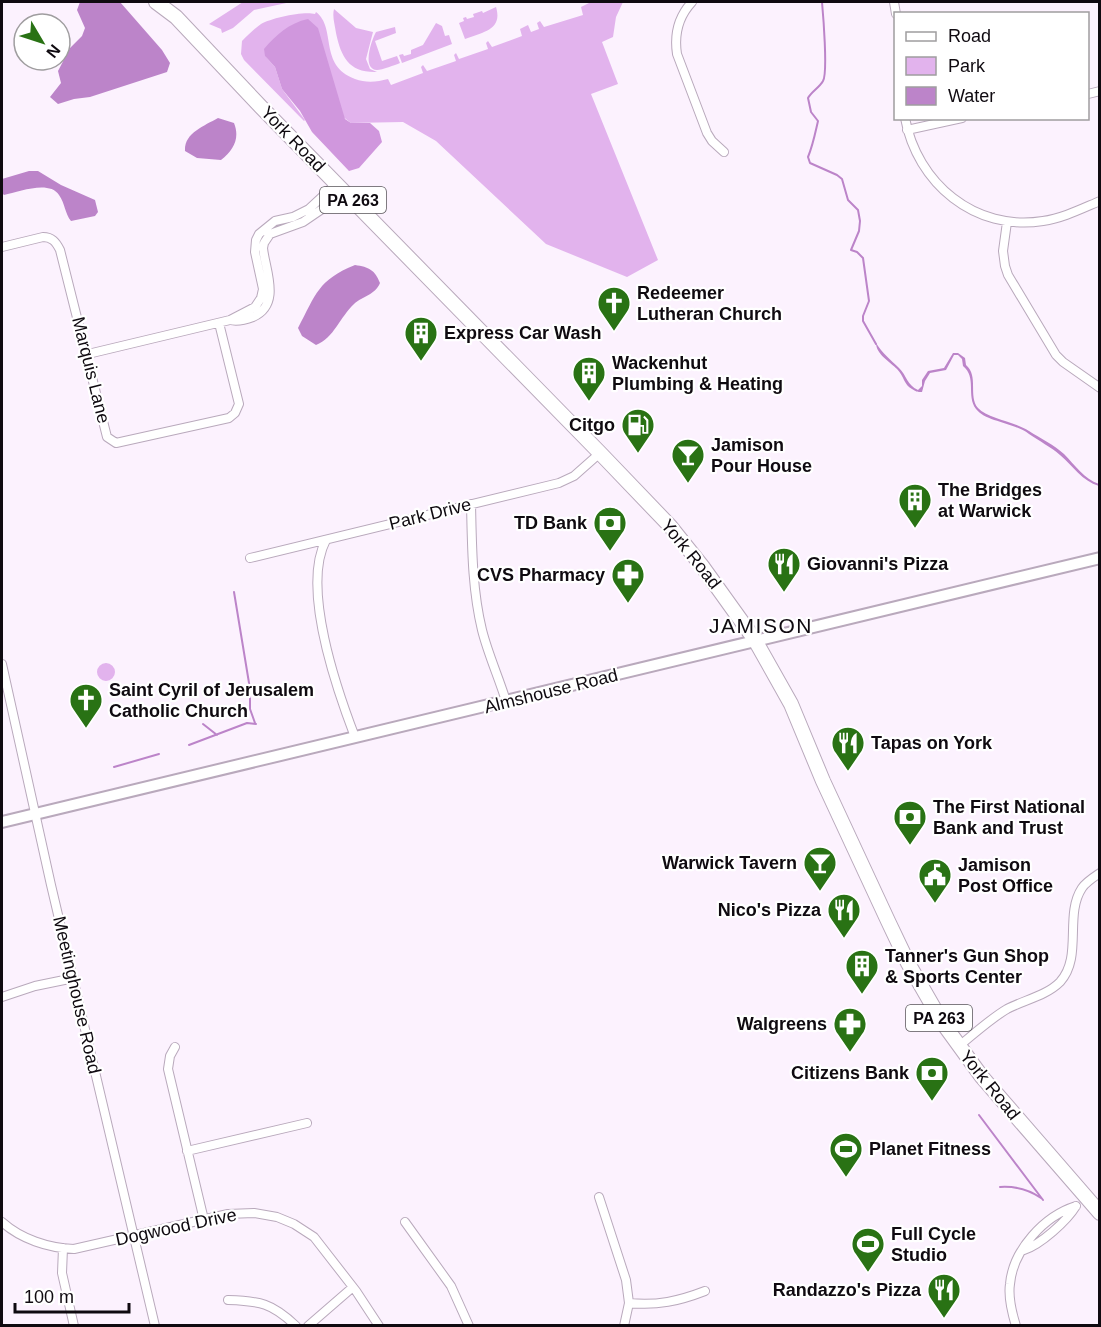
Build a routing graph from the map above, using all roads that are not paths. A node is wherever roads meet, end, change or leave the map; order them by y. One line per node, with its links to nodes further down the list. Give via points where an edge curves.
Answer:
1 (156, 2): 4 (highway, York Road / PA 263)
2 (165, 2): 4 (highway, York Road / PA 263)
3 (692, 2): 8 (street, via 677,26 677,54 707,133)
4 (176, 17): 9 (highway, York Road / PA 263)
5 (905, 120): 7 (street)
6 (953, 120): 7 (street)
7 (907, 130): 11 (street, via 919,160 940,188 970,209)
8 (724, 152)
9 (339, 187): 13 (street, via 325,207 303,222 270,234 263,248 270,286 266,306 252,318); 16 (highway, York Road / PA 263)
10 (1100, 201): 11 (street, via 1057,218)
11 (1007, 222): 15 (street, via 1003,255 1008,275 1056,355)
12 (2, 247): 14 (street, Marquis Lane, via 43,237 55,242)
13 (219, 323): 14 (street); 14 (street, Marquis Lane, via 239,404 230,418 116,443 107,437)
14 (88, 354)
15 (1100, 388)
16 (600, 453): 17 (street, Park Drive, via 569,479); 21 (highway, York Road / PA 263, via 670,526)
17 (471, 504): 18 (street, Park Drive); 23 (street, via 475,594)
18 (326, 540): 19 (street, Park Drive); 24 (street, via 319,567 324,637)
19 (250, 558)
20 (1100, 558): 21 (main road, Almshouse Road)
21 (755, 640): 23 (main road, Almshouse Road); 30 (highway, York Road / PA 263, via 791,704 908,963)
22 (2, 664): 25 (street, Meetinghouse Road)
23 (506, 701): 24 (main road, Almshouse Road)
24 (355, 737): 25 (main road, Almshouse Road)
25 (35, 814): 26 (main road, Almshouse Road); 28 (street, Meetinghouse Road)
26 (2, 822)
27 (1100, 873): 30 (street, via 1083,886 1075,906 1068,970 1060,982 1007,1009)
28 (74, 978): 29 (street); 40 (street, Meetinghouse Road)
29 (2, 997)
30 (959, 1046): 35 (highway, York Road / PA 263)
31 (175, 1047): 33 (street, via 168,1069)
32 (307, 1123): 33 (street)
33 (187, 1151): 37 (street)
34 (599, 1197): 45 (street, via 626,1280)
35 (1081, 1201): 36 (highway, York Road / PA 263); 53 (street, via 1034,1247 1024,1250 1015,1264 1010,1284)
36 (1100, 1213)
37 (204, 1220): 40 (street, Dogwood Drive); 42 (street, Dogwood Drive, via 254,1213 286,1220 314,1237)
38 (2, 1222): 41 (street, Dogwood Drive, via 32,1240)
39 (405, 1222): 51 (street, via 451,1286)
40 (134, 1236): 41 (street, Dogwood Drive); 47 (street, Meetinghouse Road)
41 (63, 1248): 46 (street, via 62,1274)
42 (353, 1287): 49 (street); 50 (street, Dogwood Drive)
43 (705, 1291): 45 (street, via 667,1303)
44 (228, 1300): 48 (street, via 269,1305)
45 (629, 1303): 52 (street)
46 (74, 1326)
47 (155, 1326)
48 (296, 1326)
49 (308, 1326)
50 (379, 1326)
51 (469, 1326)
52 (624, 1326)
53 (1016, 1326)

